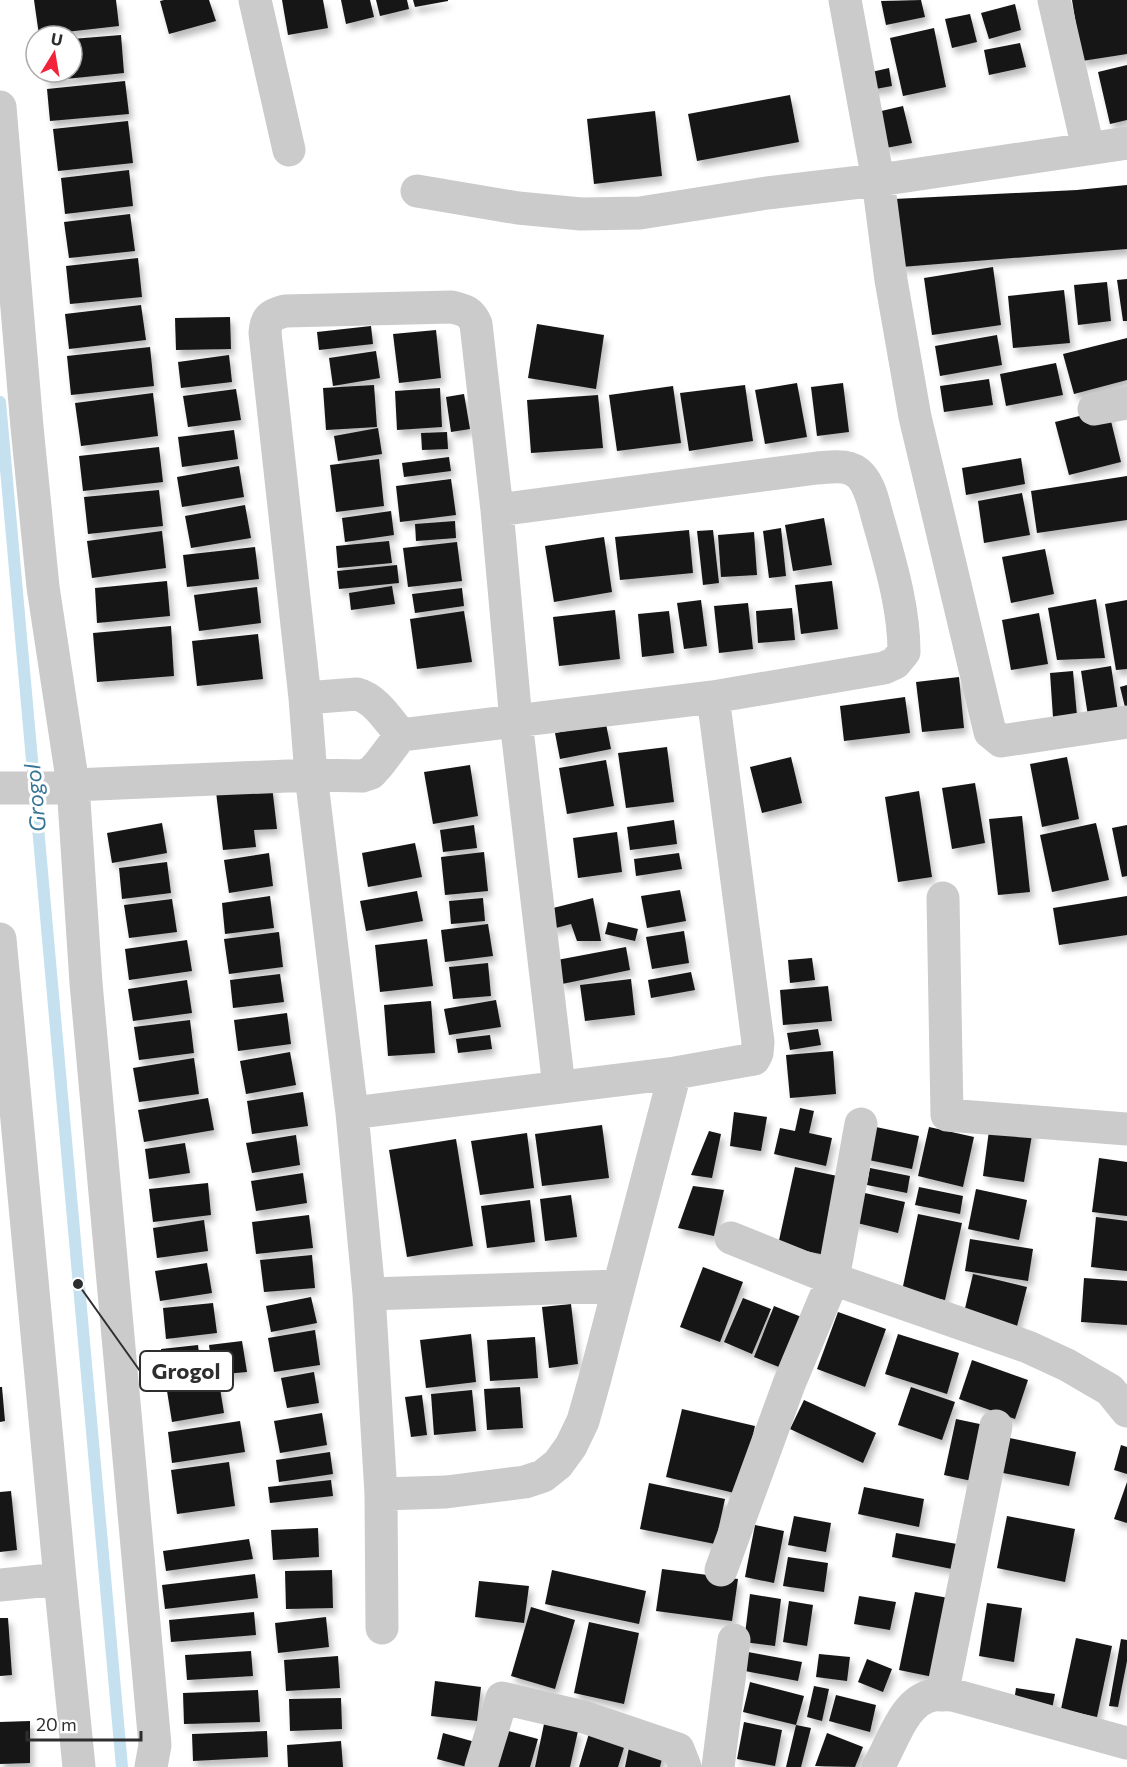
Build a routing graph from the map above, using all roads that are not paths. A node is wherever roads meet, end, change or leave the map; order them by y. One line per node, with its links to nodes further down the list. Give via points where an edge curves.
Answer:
1 (255, 0): 7 (street)
2 (845, 0): 8 (street)
3 (1054, 0): 6 (street)
4 (0, 107): 19 (street, via 27,427)
5 (1127, 142): 6 (street)
6 (1088, 148): 8 (street)
7 (289, 150)
8 (878, 180): 9 (street, via 639,213 581,214 518,208); 16 (street, via 915,417 990,732 1001,741)
9 (417, 191)
10 (1127, 403): 11 (street)
11 (1094, 409)
12 (496, 510): 13 (street, via 837,466 850,468 861,476 870,492 891,564 904,652 885,668); 14 (street, via 478,335 472,315 452,307 285,311 269,317 265,333); 15 (street)
13 (713, 697): 15 (street); 23 (street, via 757,1053 747,1061)
14 (305, 698): 17 (street, via 365,696); 18 (street)
15 (516, 721): 17 (street); 24 (street)
16 (1127, 722)
17 (401, 735): 18 (street, via 371,773)
18 (311, 776): 19 (street); 25 (street)
19 (67, 786): 20 (street); 43 (street, via 155,1744)
20 (1, 788)
21 (944, 898): 27 (street, via 947,1115)
22 (0, 939): 36 (street)
23 (675, 1073): 24 (street); 30 (street)
24 (559, 1087): 25 (street)
25 (352, 1113): 31 (street)
26 (861, 1124): 29 (street)
27 (1127, 1129)
28 (731, 1238): 29 (street)
29 (833, 1279): 32 (street, via 1028,1347 1110,1390); 35 (street, via 789,1384)
30 (618, 1286): 31 (street); 34 (street, via 583,1421 558,1464 543,1476 525,1482 446,1492)
31 (369, 1294): 34 (street)
32 (1127, 1411)
33 (996, 1426): 40 (street)
34 (381, 1494): 38 (street)
35 (721, 1570)
36 (60, 1579): 37 (street); 42 (street)
37 (0, 1585)
38 (382, 1628)
39 (734, 1640): 46 (street)
40 (942, 1695): 41 (street); 47 (street, via 917,1702 905,1716)
41 (1127, 1743)
42 (79, 1767)
43 (151, 1767)
44 (481, 1767): 45 (street, via 502,1698 584,1717 678,1749)
45 (685, 1767)
46 (718, 1767)
47 (878, 1767)

